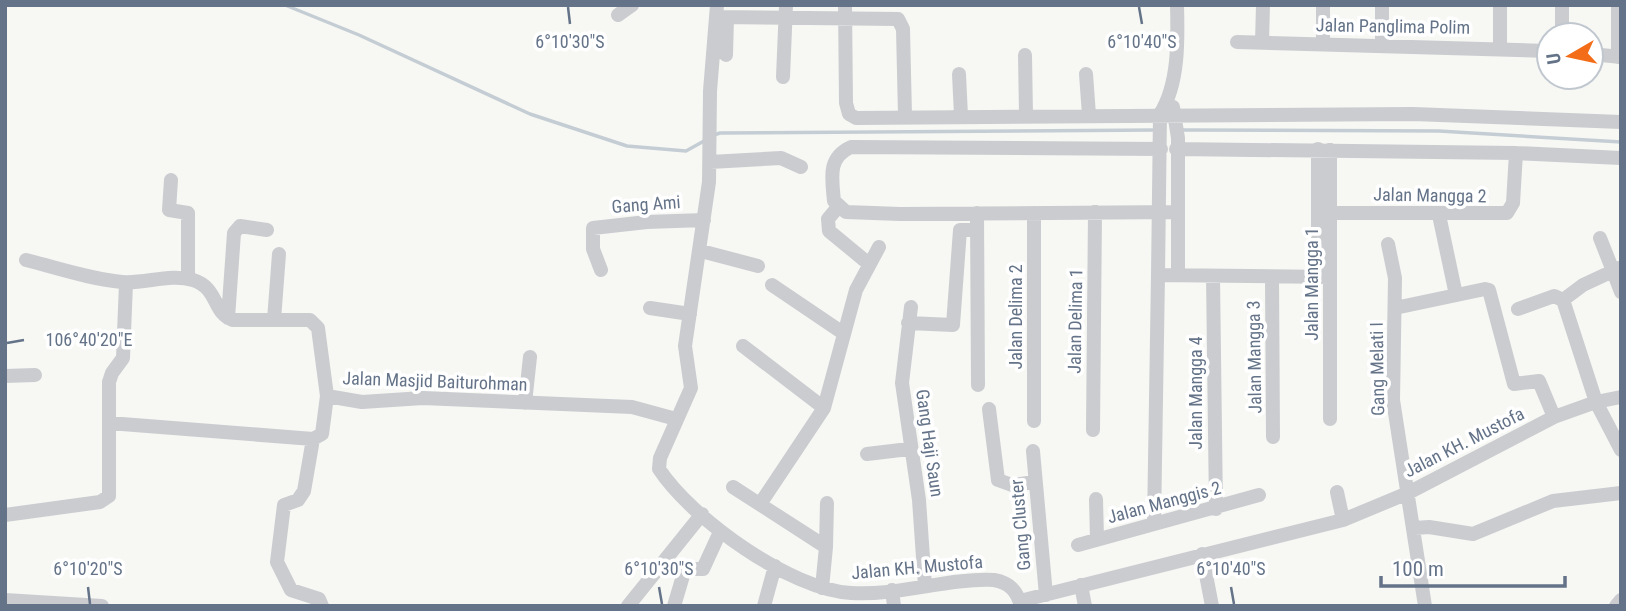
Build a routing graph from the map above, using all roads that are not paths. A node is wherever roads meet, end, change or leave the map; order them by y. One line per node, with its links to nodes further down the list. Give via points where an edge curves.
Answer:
1 (632, 5): 11 (street)
2 (1177, 5): 24 (street)
3 (1263, 5): 13 (street)
4 (1323, 5): 14 (street)
5 (1382, 5): 15 (street)
6 (1500, 5): 16 (street)
7 (1618, 5): 20 (street)
8 (786, 11): 9 (street); 10 (street); 23 (street)
9 (845, 11): 27 (street, via 901,22); 27 (street, via 849,114 856,118)
10 (720, 13): 18 (street); 37 (street, Jalan KH. Mustofa)
11 (618, 15)
12 (1237, 42): 13 (street, Jalan Panglima Polim)
13 (1262, 43): 14 (street, Jalan Panglima Polim)
14 (1323, 43): 15 (street, Jalan Panglima Polim)
15 (1382, 44): 16 (street, Jalan Panglima Polim)
16 (1500, 47): 17 (street, Jalan Panglima Polim)
17 (1535, 50)
18 (726, 55)
19 (1025, 55): 26 (street)
20 (1619, 57)
21 (959, 74): 28 (street)
22 (1086, 74): 25 (street)
23 (783, 77)
24 (1170, 99): 29 (street); 30 (street)
25 (1089, 114): 26 (street); 30 (street)
26 (1026, 115): 28 (street)
27 (905, 116): 28 (street)
28 (961, 116)
29 (1176, 116): 30 (street); 31 (street, via 1413,114); 33 (street)
30 (1160, 117): 32 (street)
31 (1621, 122)
32 (1161, 143): 39 (street); 42 (street, via 851,147 835,158 832,168)
33 (1177, 143): 34 (street); 40 (street)
34 (1324, 149): 35 (street); 48 (street, Jalan Mangga 1); 67 (street, Jalan Mangga 1)
35 (1516, 153): 36 (street); 49 (street, Jalan Mangga 2, via 1513,202 1507,213)
36 (1621, 158)
37 (709, 162): 38 (street, via 781,158); 50 (street, Jalan KH. Mustofa)
38 (802, 167)
39 (1160, 176): 40 (street, via 1164,183); 44 (street)
40 (1177, 178): 45 (street)
41 (171, 180): 68 (street, via 169,210 188,214)
42 (838, 207): 46 (street, via 846,212 886,214); 59 (street, via 828,219 829,231)
43 (1094, 212): 44 (street); 47 (street); 99 (street, Jalan Delima 1)
44 (1160, 212): 45 (street); 63 (street)
45 (1177, 212): 64 (street)
46 (977, 213): 47 (street); 52 (street)
47 (1034, 213): 97 (street, Jalan Delima 2)
48 (1331, 213): 49 (street, Jalan Mangga 2); 67 (street, Jalan Mangga 1)
49 (1439, 215): 72 (street)
50 (704, 220): 56 (street, Jalan KH. Mustofa); 62 (street, Gang Ami, via 594,228 591,239)
51 (267, 230): 79 (street, via 240,226 234,233)
52 (977, 230): 81 (street, via 960,230 953,325); 87 (street)
53 (1600, 238): 61 (street)
54 (1388, 244): 76 (street, Gang Melati I)
55 (879, 247): 59 (street)
56 (701, 251): 60 (street); 78 (street, Jalan KH. Mustofa)
57 (279, 254): 80 (street)
58 (26, 260): 69 (street)
59 (869, 264): 82 (street)
60 (758, 266)
61 (1617, 269): 71 (street); 73 (street)
62 (601, 270)
63 (1158, 275): 64 (street); 119 (street)
64 (1178, 275): 65 (street)
65 (1213, 277): 66 (street); 115 (street, Jalan Mangga 4)
66 (1272, 277): 67 (street); 100 (street, Jalan Mangga 3)
67 (1324, 277): 96 (street, Jalan Mangga 1)
68 (188, 278): 69 (street); 79 (street, via 209,288)
69 (125, 282): 98 (street, via 124,354 110,377)
70 (772, 285): 82 (street)
71 (1621, 292)
72 (1456, 295): 76 (street); 94 (street, via 1489,290 1514,384 1539,381)
73 (1563, 300): 77 (street, via 1555,296); 90 (street)
74 (911, 307): 81 (street, Gang Haji Saun)
75 (650, 308): 78 (street)
76 (1395, 308): 110 (street, Gang Melati I, via 1393,400)
77 (1518, 309)
78 (690, 314): 95 (street, Jalan KH. Mustofa, via 685,346 690,393)
79 (228, 318): 80 (street, Jalan Masjid Baiturohman)
80 (274, 320): 88 (street, Jalan Masjid Baiturohman, via 315,323)
81 (908, 323): 102 (street, Gang Haji Saun, via 902,383)
82 (844, 333): 92 (street)
83 (743, 346): 92 (street)
84 (530, 357): 91 (street)
85 (5, 376): 86 (street)
86 (35, 376)
87 (978, 384)
88 (327, 396): 91 (street, Jalan Masjid Baiturohman, via 362,402 423,398); 101 (street, via 325,427 322,435)
89 (1621, 397): 90 (street, Jalan KH. Mustofa)
90 (1596, 402): 94 (street, Jalan KH. Mustofa); 103 (street)
91 (525, 403): 95 (street, Jalan Masjid Baiturohman, via 632,407)
92 (824, 408): 114 (street)
93 (989, 409): 106 (street, via 998,480 1012,485)
94 (1554, 418): 110 (street, Jalan KH. Mustofa)
95 (676, 419): 116 (street, Jalan KH. Mustofa, via 659,469)
96 (1330, 419)
97 (1034, 421)
98 (110, 423): 101 (street); 117 (street, via 107,500)
99 (1093, 430)
100 (1273, 437)
101 (313, 439): 137 (street, via 304,491 298,500 284,505 277,562 291,590 319,599)
102 (909, 449): 105 (street); 128 (street, Gang Haji Saun, via 919,500)
103 (1621, 450)
104 (1033, 452): 106 (street, Gang Cluster)
105 (867, 454)
106 (1035, 482): 131 (street, Gang Cluster)
107 (733, 487): 114 (street)
108 (1337, 492): 118 (street)
109 (1621, 492): 120 (street, via 1553,501 1473,534)
110 (1408, 493): 118 (street, Jalan KH. Mustofa); 120 (street, Gang Melati I)
111 (1259, 495): 115 (street, Jalan Manggis 2)
112 (1096, 499): 122 (street)
113 (827, 503): 124 (street)
114 (761, 504): 124 (street)
115 (1216, 509): 119 (street, Jalan Manggis 2)
116 (702, 514): 121 (street, Jalan KH. Mustofa); 138 (street)
117 (5, 515)
118 (1343, 520): 125 (street, Jalan KH. Mustofa)
119 (1154, 524): 122 (street, Jalan Manggis 2)
120 (1415, 528): 144 (street, Gang Melati I)
121 (720, 532): 126 (street, Jalan KH. Mustofa); 139 (street, via 703,569 685,569)
122 (1097, 539): 123 (street, Jalan Manggis 2)
123 (1078, 545)
124 (826, 547): 129 (street)
125 (1202, 554): 127 (street, Jalan KH. Mustofa); 143 (street)
126 (775, 566): 129 (street, Jalan KH. Mustofa); 140 (street)
127 (1081, 585): 131 (street, Jalan KH. Mustofa); 142 (street)
128 (925, 586): 130 (street, Jalan KH. Mustofa); 134 (street, Jalan KH. Mustofa, via 994,580 1010,586)
129 (822, 588): 130 (street, Jalan KH. Mustofa, via 853,593)
130 (892, 590): 141 (street)
131 (1046, 594): 134 (street, Jalan KH. Mustofa)
132 (5, 600): 135 (street, via 24,599)
133 (1621, 600): 145 (street)
134 (1020, 603)
135 (35, 604): 136 (street)
136 (102, 606)
137 (322, 606)
138 (628, 606)
139 (674, 606)
140 (764, 606)
141 (894, 606)
142 (1085, 606)
143 (1212, 606)
144 (1425, 606)
145 (1616, 606)

